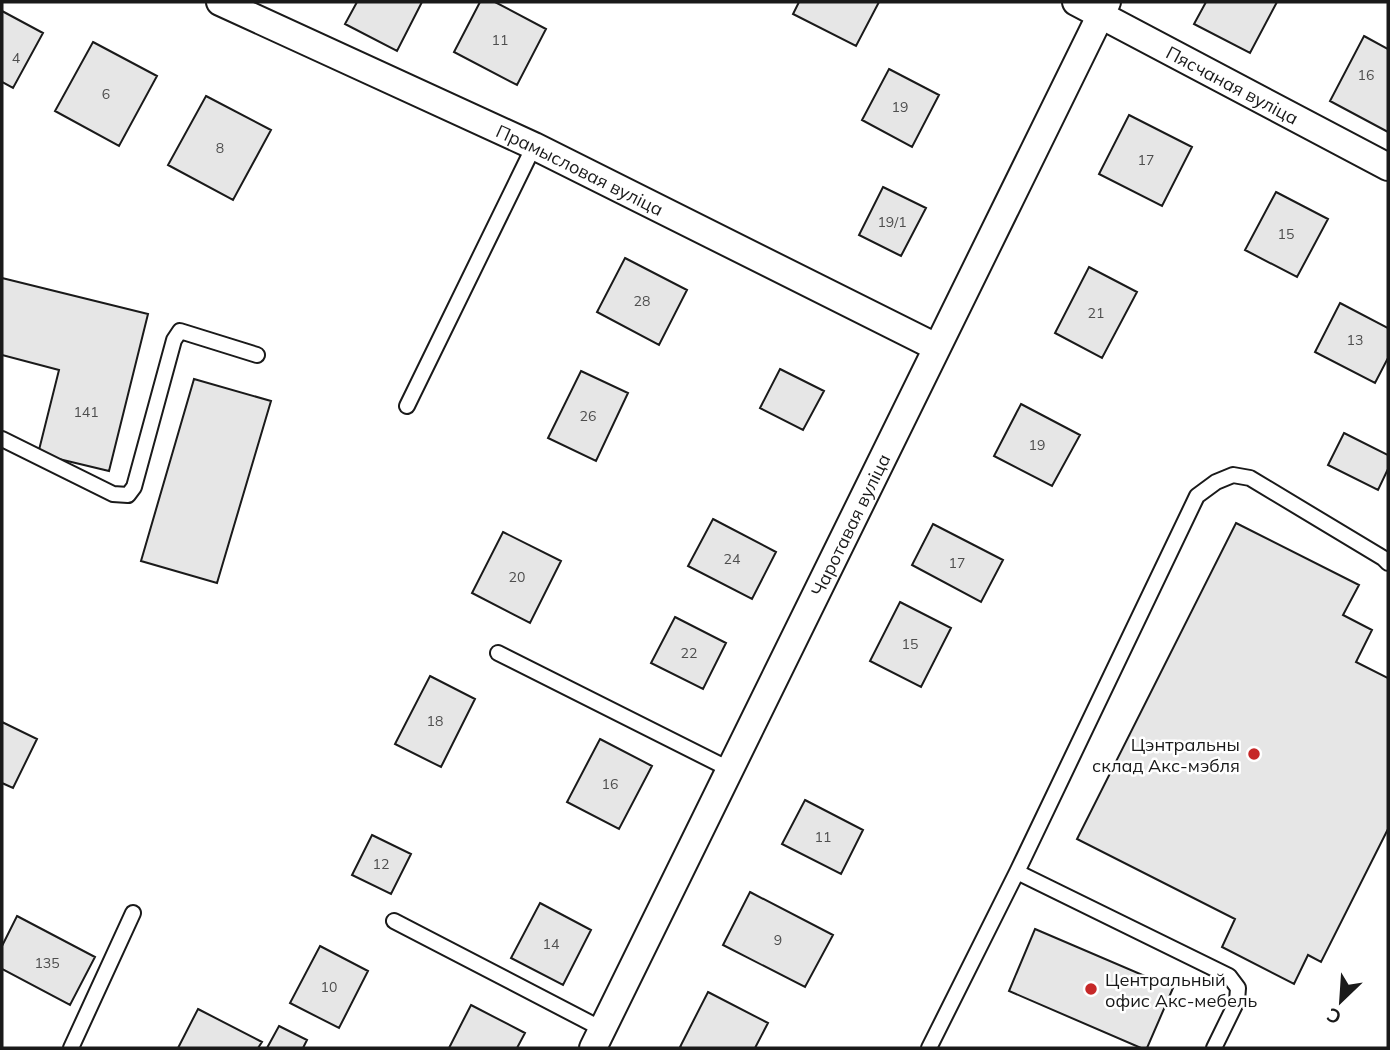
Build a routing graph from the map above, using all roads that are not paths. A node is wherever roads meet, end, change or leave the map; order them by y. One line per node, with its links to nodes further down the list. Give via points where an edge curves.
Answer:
1 (220, 2): 4 (street, Прамысловая вуліца)
2 (1076, 2): 3 (street, Пясчаная вуліца)
3 (1104, 8): 5 (street, Пясчаная вуліца); 6 (street, Чаротавая вуліца)
4 (534, 146): 6 (street, Прамысловая вуліца); 8 (lane)
5 (1388, 167)
6 (936, 347): 12 (street, Чаротавая вуліца)
7 (257, 355): 9 (lane, via 180,331 128,495 113,494)
8 (407, 406)
9 (2, 439)
10 (1388, 563): 13 (lane, via 1250,478 1233,475 1197,496)
11 (498, 653): 12 (lane)
12 (729, 769): 16 (street, Чаротавая вуліца)
13 (1017, 872): 18 (lane); 19 (lane, via 1229,976 1238,988 1237,1001)
14 (133, 913): 17 (lane)
15 (394, 920): 16 (lane)
16 (597, 1039)
17 (71, 1048)
18 (929, 1048)
19 (1214, 1048)

